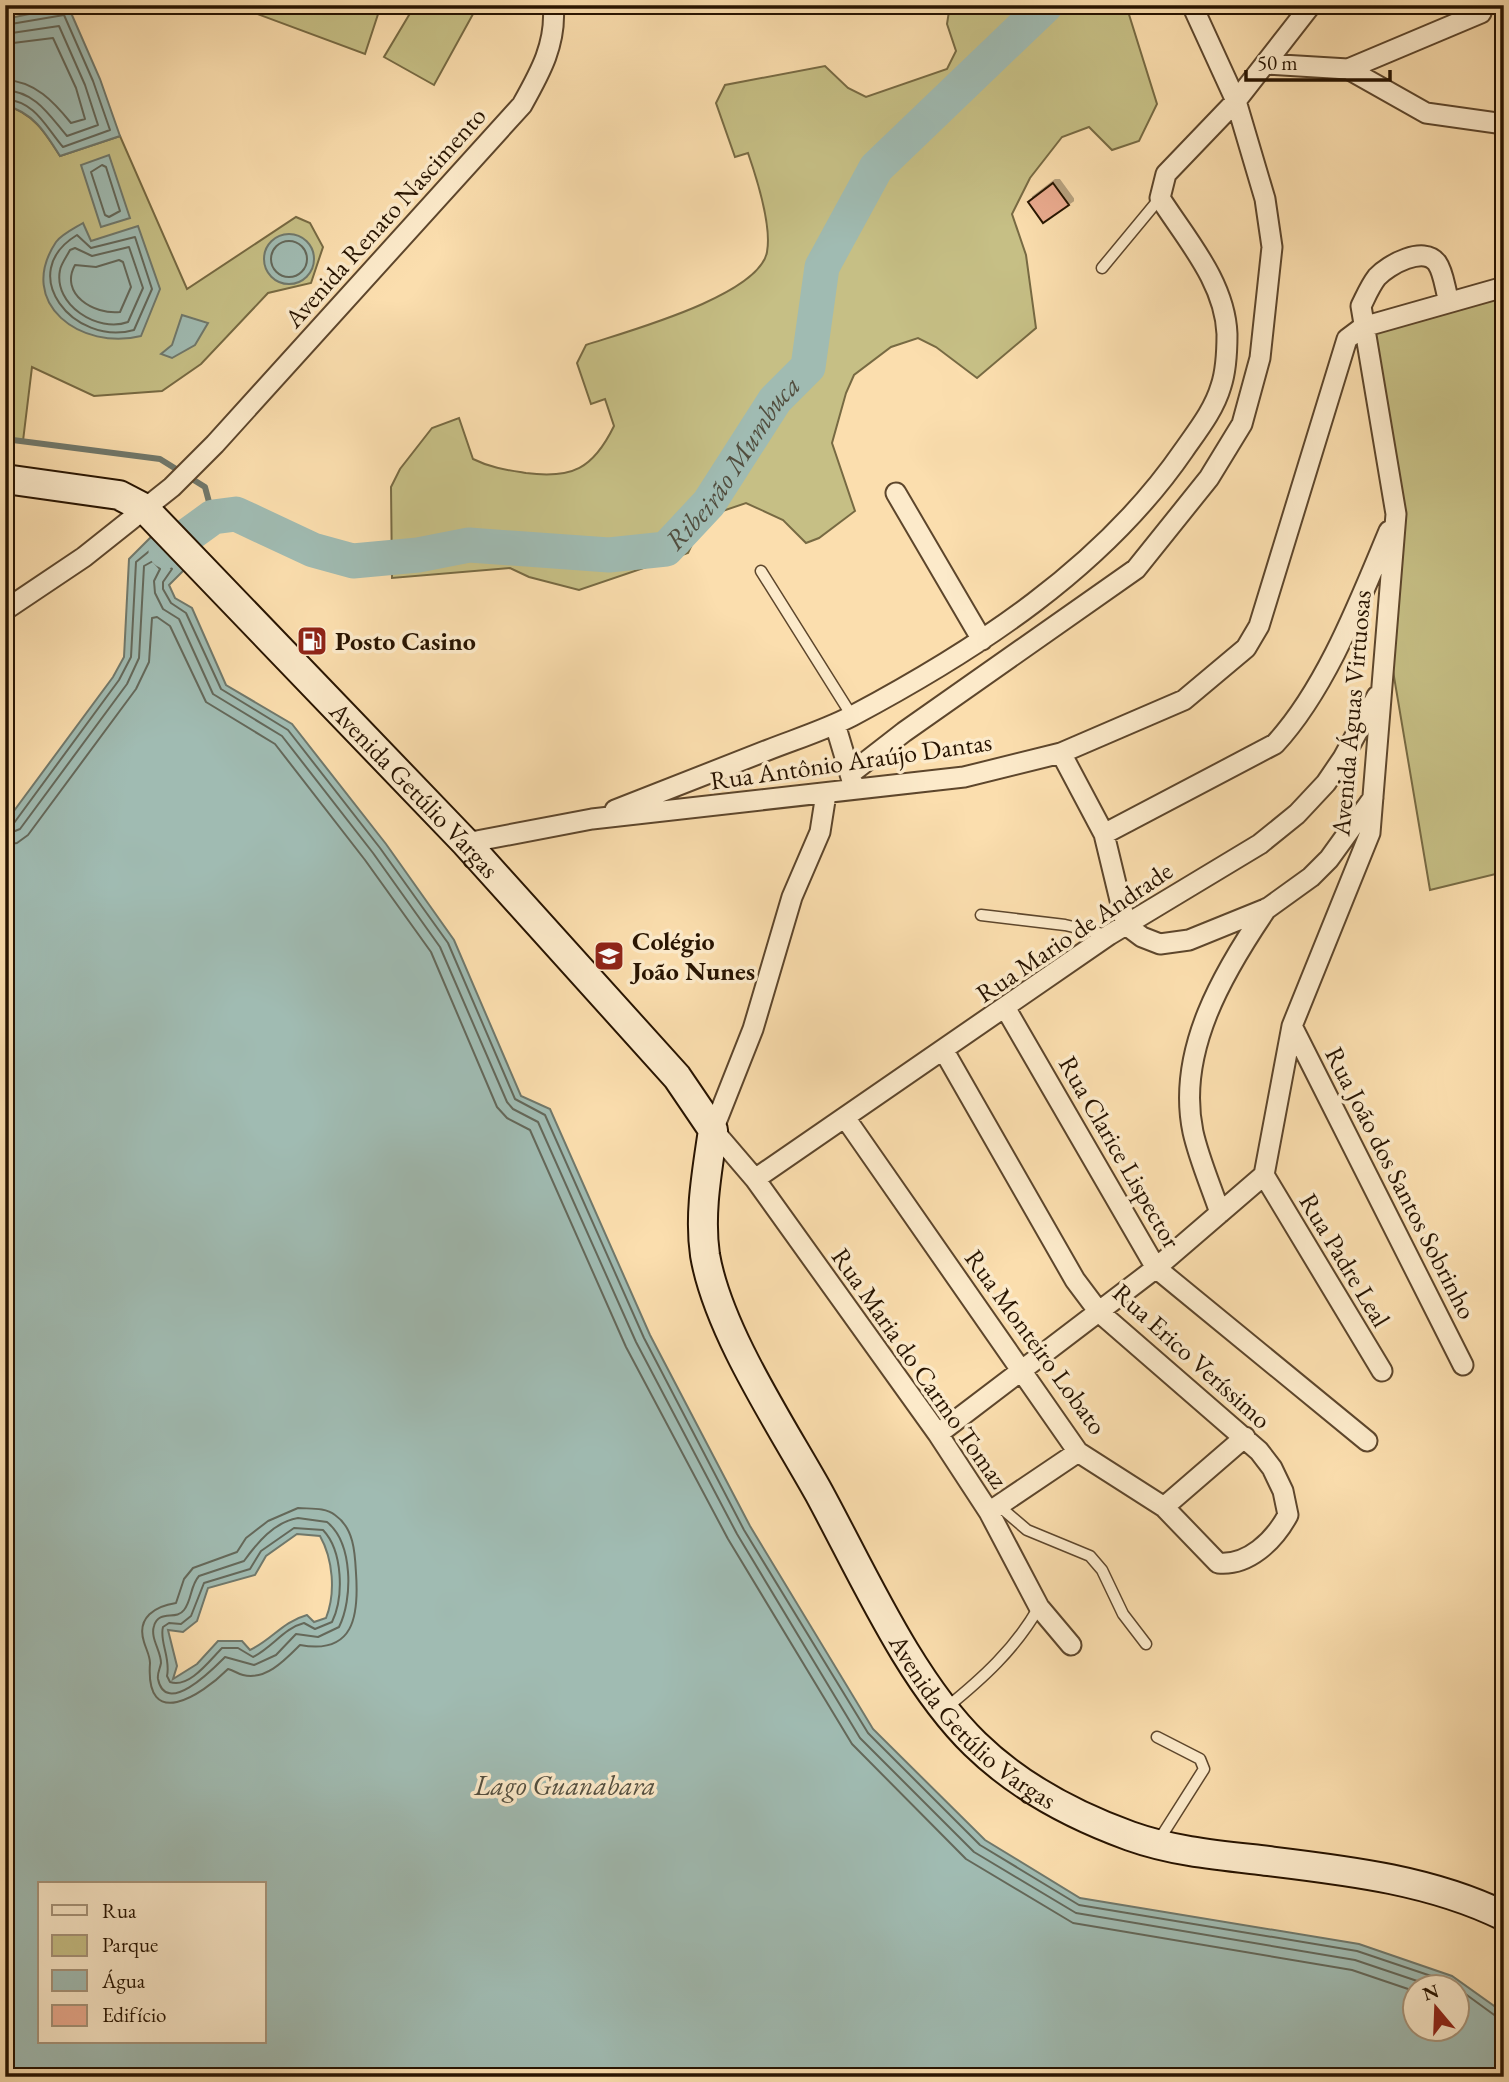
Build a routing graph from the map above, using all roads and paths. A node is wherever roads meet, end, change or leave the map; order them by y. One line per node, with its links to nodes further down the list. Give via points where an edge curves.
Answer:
1 (552, 5): 17 (street, Avenida Renato Nascimento, via 552,43 522,105 172,487)
2 (1192, 5): 7 (street)
3 (1311, 5): 5 (street)
4 (1481, 13): 6 (street)
5 (1266, 64): 6 (street); 7 (street)
6 (1348, 69): 8 (street, via 1426,113)
7 (1236, 101): 9 (street, via 1166,174); 24 (street, via 1265,199 1272,247 1260,358 1242,424 1209,478 1136,569 904,732)
8 (1504, 124)
9 (1160, 198): 10 (lane); 20 (street, via 1222,301 1225,363 1213,409 1125,524 1059,582)
10 (1102, 268)
11 (1504, 287): 12 (street)
12 (1449, 301): 13 (street); 13 (street, via 1436,262 1425,257 1406,259 1385,271 1368,290 1361,306)
13 (1363, 327): 16 (street, Avenida Águas Virtuosas); 23 (street, Rua Antônio Araújo Dantas, via 1347,339 1259,626 1246,648 1184,700)
14 (5, 479): 17 (main road, Avenida Getúlio Vargas, via 119,495 134,500)
15 (896, 492): 20 (street)
16 (1396, 514): 21 (street, Avenida Águas Virtuosas); 28 (street, via 1357,609 1289,729 1253,758)
17 (153, 517): 19 (street, Avenida Renato Nascimento); 29 (main road, Avenida Getúlio Vargas)
18 (761, 571): 22 (lane)
19 (5, 610)
20 (982, 639): 22 (street)
21 (1380, 688): 26 (street, Avenida Águas Virtuosas); 32 (street, Rua Mario de Andrade, via 1343,758 1297,814 1260,844)
22 (843, 720): 24 (street); 27 (street)
23 (1061, 753): 24 (street, Rua Antônio Araújo Dantas, via 964,777); 28 (street)
24 (852, 781): 25 (street, Rua Antônio Araújo Dantas)
25 (826, 794): 27 (street, Rua Antônio Araújo Dantas); 39 (street, via 817,842 793,897 753,1028)
26 (1373, 797): 30 (street, via 1329,859); 35 (street, Avenida Águas Virtuosas, via 1365,851)
27 (592, 819): 29 (street, Rua Antônio Araújo Dantas)
28 (1104, 834): 32 (street)
29 (466, 843): 37 (main road, Avenida Getúlio Vargas)
30 (1268, 908): 32 (street, via 1174,943 1148,940); 42 (street, via 1214,993 1192,1079 1193,1131)
31 (981, 915): 33 (lane)
32 (1126, 925): 33 (street, Rua Mario de Andrade)
33 (1109, 935): 34 (street, Rua Mario de Andrade)
34 (1006, 1009): 36 (street, Rua Mario de Andrade); 44 (street, Rua Clarice Lispector)
35 (1292, 1026): 40 (street, Avenida Águas Virtuosas); 46 (street, Rua João dos Santos Sobrinho)
36 (944, 1051): 38 (street, Rua Mario de Andrade); 45 (street, Rua Erico Veríssimo, via 1060,1256)
37 (677, 1077): 39 (main road, Avenida Getúlio Vargas); 43 (main road, Avenida Getúlio Vargas, via 695,1147)
38 (846, 1119): 41 (street, Rua Mario de Andrade); 47 (street, Rua Monteiro Lobato)
39 (713, 1130): 41 (street, Rua Maria do Carmo Tomaz); 43 (main road, Avenida Getúlio Vargas)
40 (1264, 1175): 42 (street); 48 (street, Rua Padre Leal)
41 (755, 1179): 49 (street, Rua Maria do Carmo Tomaz)
42 (1220, 1213): 44 (street)
43 (702, 1214): 59 (main road, Avenida Getúlio Vargas, via 713,1287 740,1348 913,1665)
44 (1156, 1268): 45 (street); 51 (street, Rua Clarice Lispector)
45 (1099, 1312): 47 (street); 50 (street, Rua Erico Veríssimo)
46 (1463, 1365)
47 (1021, 1370): 49 (street); 52 (street, Rua Monteiro Lobato)
48 (1382, 1371)
49 (938, 1434): 54 (street, Rua Maria do Carmo Tomaz)
50 (1245, 1437): 53 (street); 55 (street, Rua Erico Veríssimo, via 1272,1468 1288,1515 1253,1556)
51 (1367, 1441)
52 (1078, 1452): 53 (street, Rua Monteiro Lobato); 54 (street)
53 (1164, 1507): 55 (street, Rua Monteiro Lobato)
54 (994, 1509): 56 (street, Rua Maria do Carmo Tomaz); 57 (lane, via 1027,1530 1090,1556 1102,1570 1123,1615)
55 (1217, 1563)
56 (1039, 1607): 58 (street, Rua Maria do Carmo Tomaz); 59 (lane, via 1023,1634 989,1673)
57 (1146, 1644)
58 (1071, 1645)
59 (946, 1708): 61 (main road, Avenida Getúlio Vargas, via 973,1742 1028,1789)
60 (1157, 1737): 61 (lane, via 1200,1759 1204,1769)
61 (1157, 1844): 62 (main road, Avenida Getúlio Vargas, via 1357,1873 1429,1888)
62 (1504, 1916)

